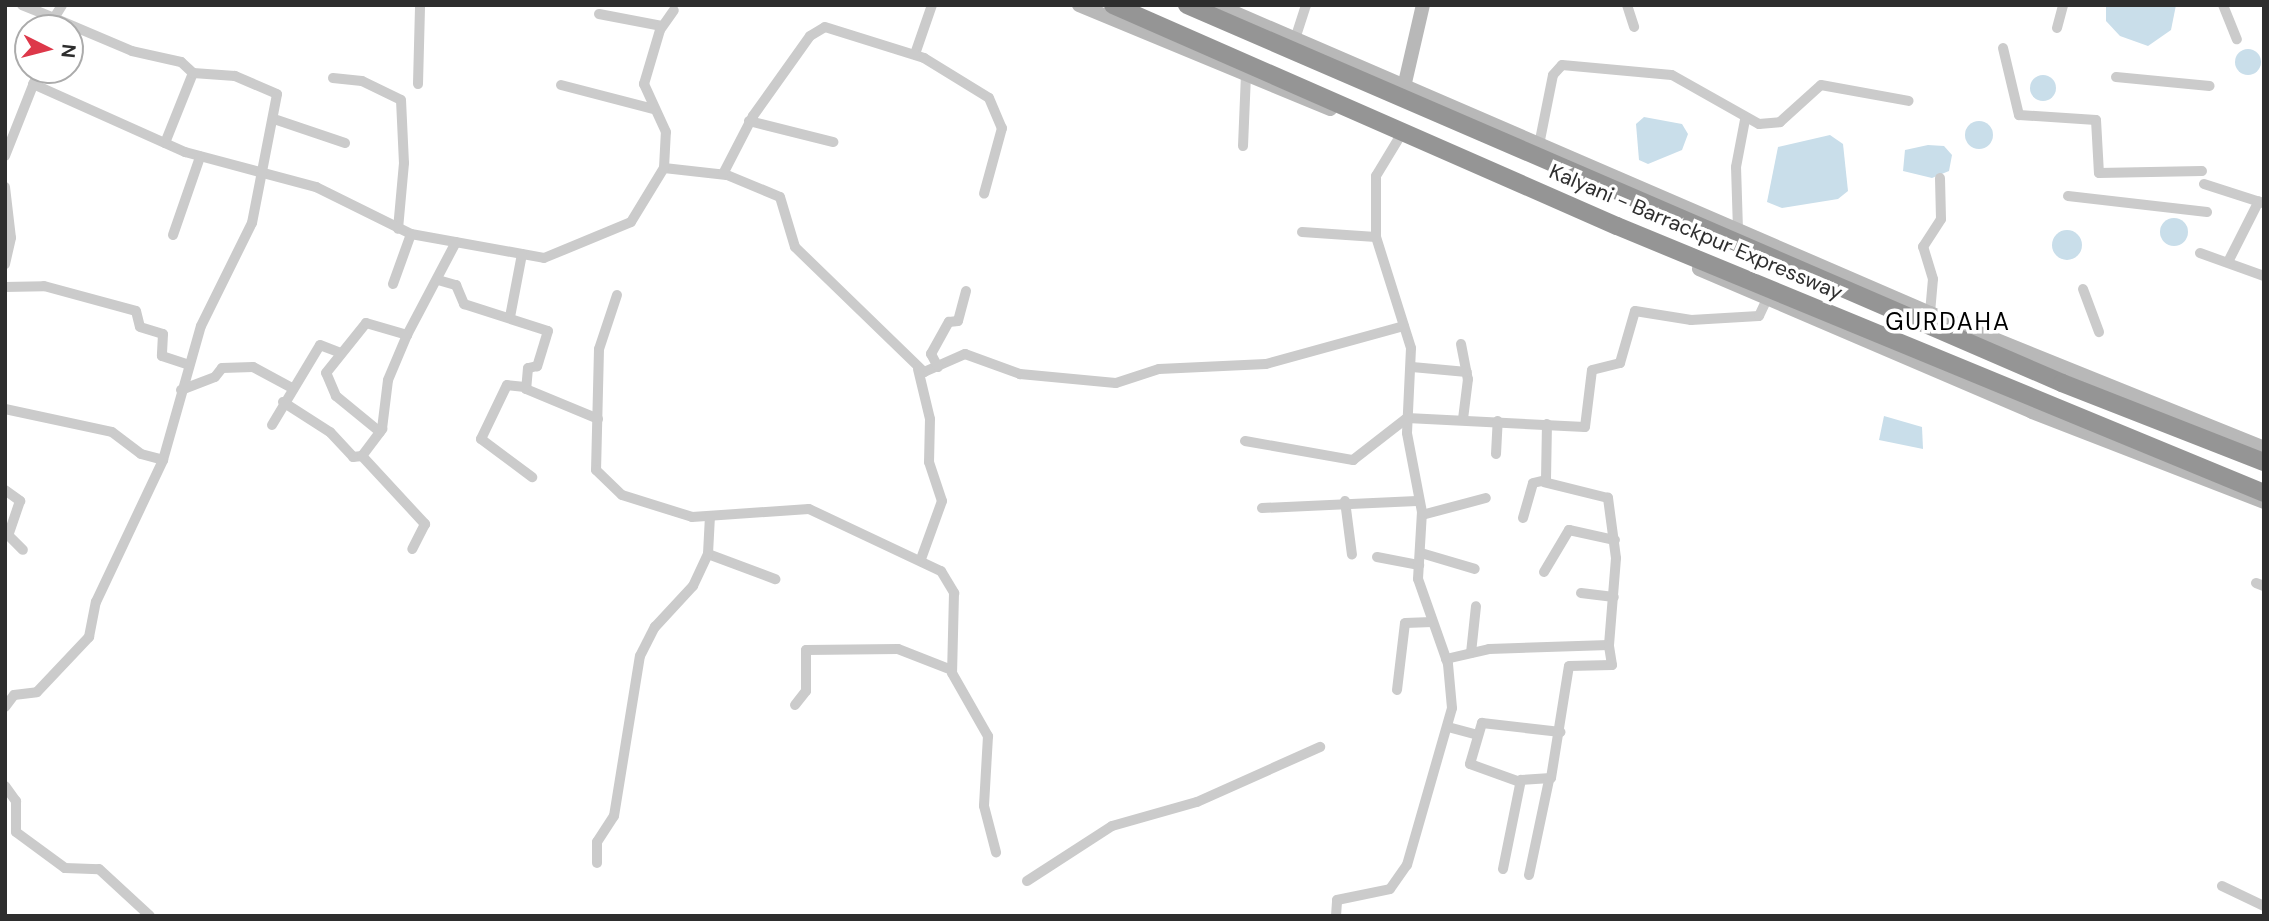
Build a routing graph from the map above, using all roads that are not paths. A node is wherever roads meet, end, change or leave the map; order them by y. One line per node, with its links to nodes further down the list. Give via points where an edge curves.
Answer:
1 (22, 5): 14 (street)
2 (419, 5): 29 (street)
3 (932, 5): 23 (street)
4 (1079, 5): 25 (street)
5 (1112, 5): 109 (highway, Kalyani - Barrackpur Expressway, via 1617,226)
6 (1187, 5): 105 (highway, Kalyani - Barrackpur Expressway, via 2062,383)
7 (1217, 5): 20 (street)
8 (1306, 5): 20 (street)
9 (1423, 5): 32 (street)
10 (1627, 5): 17 (street)
11 (2063, 5): 18 (street)
12 (2223, 5): 21 (street)
13 (674, 10): 16 (street)
14 (41, 14)
15 (599, 14): 16 (street)
16 (662, 26): 34 (street, via 644,84)
17 (1634, 27)
18 (2057, 28)
19 (84, 32): 24 (street, via 132,51 176,60)
20 (1295, 39): 32 (street)
21 (2237, 39)
22 (2003, 48): 48 (street, via 2019,115 2096,120 2099,173)
23 (915, 54): 37 (street, via 820,28); 53 (street, via 984,94 998,112 1001,136)
24 (193, 73): 35 (street, via 229,75 275,89); 40 (street)
25 (1246, 74): 38 (street); 43 (street)
26 (2116, 77): 31 (street)
27 (333, 78): 57 (street, via 362,80 401,100 404,171)
28 (33, 84): 40 (street); 44 (street)
29 (418, 84)
30 (561, 85): 34 (street)
31 (2210, 86)
32 (1404, 87): 42 (street)
33 (1909, 101): 36 (street, via 1832,83 1813,88 1780,122)
34 (654, 109): 46 (street, via 666,132)
35 (274, 119): 41 (street); 47 (street)
36 (1745, 120): 42 (street, via 1672,75 1562,65 1553,75); 58 (street, via 1736,167)
37 (749, 121): 39 (street); 49 (street)
38 (1399, 138): 62 (street, via 1376,176); 75 (street)
39 (833, 142)
40 (165, 143): 45 (street)
41 (345, 144)
42 (1539, 145): 58 (street)
43 (1243, 146)
44 (5, 156)
45 (200, 157): 47 (street); 61 (street)
46 (664, 168): 49 (street); 65 (street, via 624,226 555,257)
47 (265, 170): 57 (street, via 328,192); 83 (street, via 249,230 204,319)
48 (2202, 171)
49 (723, 174): 86 (street, via 780,197 795,247 849,292)
50 (1940, 178): 76 (street, via 1941,219 1923,247 1935,296)
51 (2204, 184): 55 (street)
52 (5, 187): 66 (street)
53 (984, 194)
54 (2067, 195): 56 (street)
55 (2261, 202): 67 (street)
56 (2207, 212)
57 (398, 229): 60 (street)
58 (1738, 230): 76 (street)
59 (1302, 232): 62 (street)
60 (411, 234): 63 (street); 70 (street)
61 (173, 235)
62 (1376, 237): 78 (street)
63 (456, 242): 65 (street); 69 (street)
64 (2200, 253): 67 (street)
65 (522, 254): 77 (street)
66 (6, 261)
67 (2228, 262): 68 (street)
68 (2264, 276)
69 (438, 280): 77 (street, via 456,285 464,304); 80 (street)
70 (393, 284)
71 (5, 287): 83 (street, via 44,286 136,311 140,327 163,334 162,356)
72 (2083, 289): 79 (street)
73 (966, 291): 84 (street, via 958,321 949,322 930,354)
74 (617, 295): 94 (street, via 599,349)
75 (1767, 299): 97 (street, via 1759,316 1691,320 1635,311 1619,364 1592,370 1589,425); 109 (street)
76 (1930, 313): 101 (street)
77 (510, 317): 89 (street, via 550,336 537,366 528,368)
78 (1404, 326): 84 (street, via 1266,364 1159,369 1116,383 1020,374 965,354); 85 (street)
79 (2099, 332)
80 (407, 335): 82 (street, via 369,322); 99 (street, via 388,380)
81 (1461, 344): 87 (street)
82 (341, 354): 88 (street, via 321,344); 99 (street, via 325,382)
83 (189, 365): 90 (street)
84 (938, 367): 86 (street)
85 (1412, 367): 87 (street); 93 (street)
86 (918, 369): 124 (street, via 930,419 929,462 942,500)
87 (1467, 372): 95 (street)
88 (290, 387): 90 (street, via 241,367 222,368 215,377); 91 (street)
89 (525, 387): 94 (street); 106 (street, via 507,385 481,439)
90 (181, 390): 104 (street)
91 (283, 402): 98 (street); 103 (street, via 331,432 353,457)
92 (5, 408): 104 (street, via 112,432 141,454)
93 (1408, 418): 95 (street); 100 (street, via 1356,460); 112 (street)
94 (598, 419): 115 (street, via 595,466 613,488 659,510)
95 (1463, 419): 96 (street)
96 (1497, 421): 97 (street); 102 (street)
97 (1546, 424): 107 (street)
98 (272, 425)
99 (380, 432): 103 (street)
100 (1245, 442)
101 (2264, 448)
102 (1496, 454)
103 (362, 456): 118 (street, via 425,524)
104 (163, 460): 139 (street, via 96,603 86,642 37,692 14,695)
105 (2264, 462)
106 (532, 477)
107 (1544, 482): 116 (street, via 1533,483); 117 (street, via 1606,495)
108 (5, 490): 119 (street, via 20,501 8,535)
109 (2256, 494)
110 (1486, 499): 114 (street)
111 (1345, 501): 112 (street); 113 (street); 122 (street)
112 (1417, 501): 114 (street)
113 (1262, 508)
114 (1422, 514): 120 (street)
115 (710, 516): 121 (street); 124 (street, via 809,509)
116 (1522, 518)
117 (1615, 540): 127 (street, via 1569,530); 130 (street)
118 (412, 549)
119 (23, 550)
120 (1421, 553): 125 (street); 126 (street)
121 (708, 554): 128 (street); 148 (street, via 688,594 655,627 640,656 614,816 597,842)
122 (1352, 555)
123 (1377, 557): 125 (street)
124 (921, 559): 136 (street, via 954,589)
125 (1419, 565): 132 (street)
126 (1475, 569)
127 (1544, 572)
128 (775, 579)
129 (1581, 593): 130 (street)
130 (1614, 597): 134 (street)
131 (1476, 606): 133 (street)
132 (1432, 622): 135 (street); 137 (street, via 1405,623)
133 (1471, 653): 134 (street); 135 (street)
134 (1612, 653): 141 (street, via 1610,666 1569,666)
135 (1446, 659): 140 (street)
136 (952, 670): 138 (street, via 898,649 806,650 806,691); 147 (street, via 988,736 984,806)
137 (1397, 690)
138 (795, 705)
139 (5, 707)
140 (1448, 727): 142 (street); 155 (street, via 1407,865 1390,889 1337,900)
141 (1560, 732): 142 (street, via 1485,722); 144 (street)
142 (1476, 735): 145 (street, via 1470,764)
143 (1320, 747): 151 (street, via 1196,802 1112,826)
144 (1549, 780): 145 (street); 150 (street)
145 (1520, 782): 149 (street)
146 (5, 786): 154 (street, via 16,801 16,832 65,868 99,869)
147 (996, 852)
148 (597, 863)
149 (1503, 869)
150 (1529, 875)
151 (1027, 881)
152 (2222, 886): 153 (street)
153 (2264, 906)
154 (150, 916)
155 (1336, 916)

